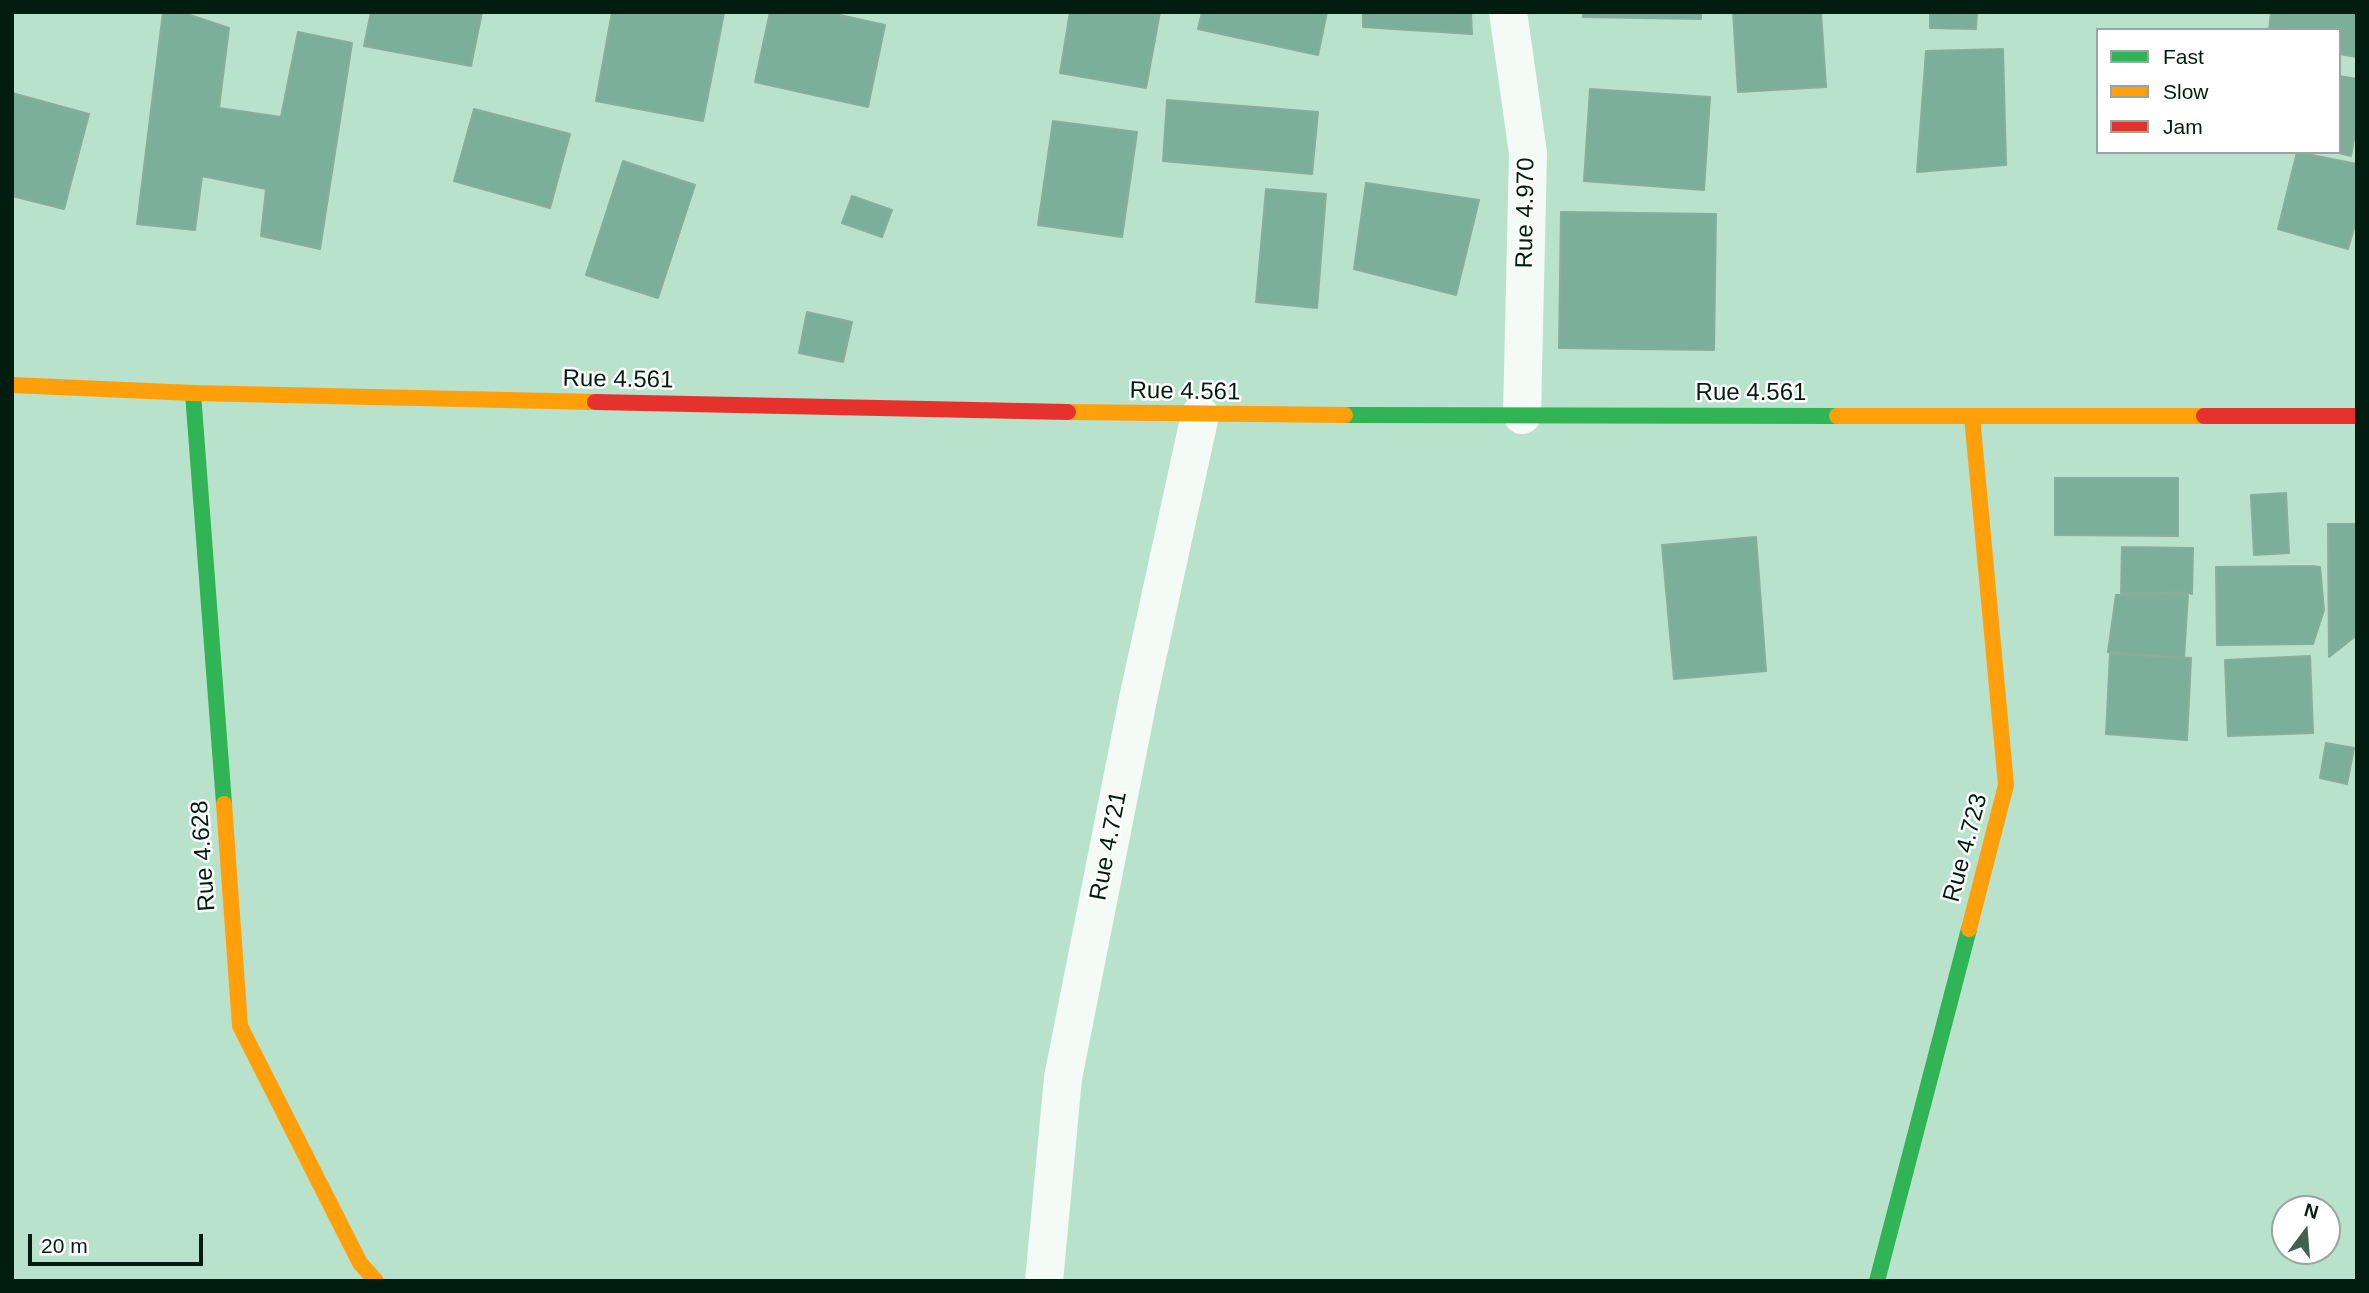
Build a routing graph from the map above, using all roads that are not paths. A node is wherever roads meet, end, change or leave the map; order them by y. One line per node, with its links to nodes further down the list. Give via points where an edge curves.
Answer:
1 (1508, 12): 5 (street, Rue 4.970, via 1528,153)
2 (12, 385): 3 (main road, Rue 4.561)
3 (192, 393): 4 (main road, Rue 4.561); 8 (main road, Rue 4.628, via 240,1026 359,1263)
4 (1200, 415): 5 (main road, Rue 4.561); 9 (street, Rue 4.721, via 1063,1079)
5 (1522, 415): 6 (main road, Rue 4.561)
6 (1972, 416): 7 (main road, Rue 4.561); 10 (main road, Rue 4.723, via 2006,785)
7 (2357, 416)
8 (376, 1281)
9 (1044, 1281)
10 (1877, 1281)

